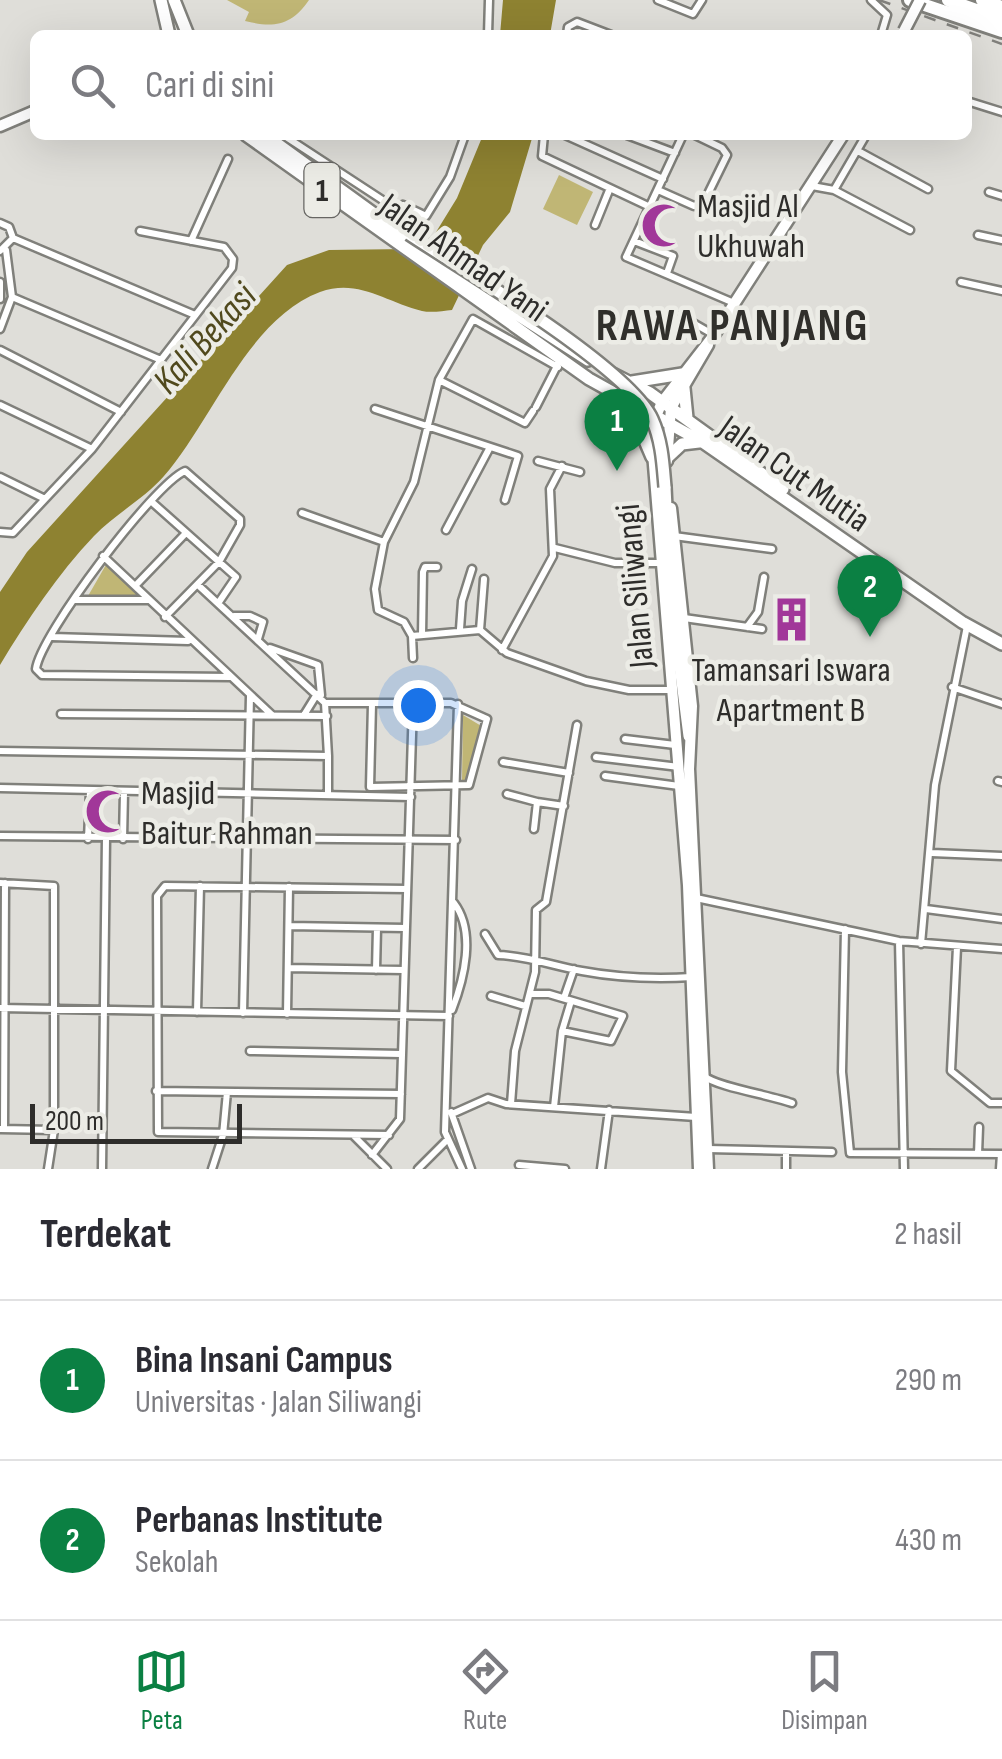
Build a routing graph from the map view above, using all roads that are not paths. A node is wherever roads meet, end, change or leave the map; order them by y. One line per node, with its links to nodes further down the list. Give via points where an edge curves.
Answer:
1 (164, 0): 13 (highway); 14 (highway)
2 (174, 0): 15 (highway)
3 (489, 0): 16 (street)
4 (658, 0): 5 (street, via 693,14)
5 (702, 0)
6 (871, 0): 19 (street, via 887,15)
7 (910, 0): 21 (highway)
8 (920, 0): 20 (main road, bridge)
9 (948, 0): 12 (highway)
10 (982, 0): 11 (highway)
11 (1002, 7)
12 (1002, 19)
13 (167, 30)
14 (168, 30)
15 (186, 30)
16 (488, 30)
17 (567, 30): 18 (street, via 577,22)
18 (598, 30)
19 (882, 30)
20 (905, 30)
21 (1002, 32)
22 (972, 103): 23 (street)
23 (1002, 112)
24 (30, 113): 25 (main road)
25 (2, 125)
26 (254, 140): 58 (highway, Jalan Ahmad Yani / 1)
27 (274, 140): 58 (highway, Jalan Ahmad Yani / 1)
28 (274, 140): 52 (highway)
29 (290, 140): 49 (street)
30 (462, 140): 52 (street, via 426,216 403,205)
31 (544, 140): 43 (street, via 542,156)
32 (576, 140): 41 (street)
33 (640, 140): 39 (street)
34 (681, 140): 39 (street)
35 (705, 140): 45 (street, via 727,155 704,202 694,206)
36 (840, 140): 42 (main road)
37 (864, 140): 38 (street)
38 (858, 151): 44 (street); 46 (street)
39 (675, 154): 41 (street)
40 (228, 159): 60 (street)
41 (663, 178): 45 (street)
42 (812, 186): 46 (street); 70 (main road)
43 (610, 188): 50 (street); 53 (street)
44 (928, 189)
45 (658, 190): 50 (street)
46 (834, 190): 54 (street)
47 (988, 192): 48 (street)
48 (1002, 196)
49 (390, 206)
50 (650, 207): 61 (street)
51 (0, 223): 57 (street)
52 (392, 223): 58 (highway)
53 (595, 226)
54 (910, 230)
55 (140, 231): 60 (street)
56 (978, 235): 59 (street)
57 (13, 238): 62 (street); 72 (street)
58 (403, 238): 68 (highway, Jalan Ahmad Yani / 1); 159 (highway, bridge, via 624,382 652,417 666,487 670,588)
59 (1002, 240)
60 (190, 241): 72 (street, via 224,247 233,258)
61 (634, 241): 63 (street, via 673,256); 63 (street, via 626,257)
62 (3, 250): 67 (street)
63 (668, 272): 70 (street)
64 (0, 282): 69 (street)
65 (961, 282): 66 (street)
66 (1002, 291)
67 (12, 296): 71 (street); 77 (street)
68 (479, 296): 78 (highway, Jalan Ahmad Yani / 1); 81 (highway, Jalan Ahmad Yani / 1)
69 (0, 299)
70 (734, 303): 75 (main road)
71 (3, 313): 74 (street)
72 (195, 314): 77 (street)
73 (681, 316): 75 (street)
74 (0, 329)
75 (711, 339): 79 (main road); 83 (main road)
76 (0, 350): 87 (street)
77 (161, 360): 87 (street)
78 (559, 363): 80 (street, via 473,320); 80 (street, via 525,423); 82 (highway, Jalan Ahmad Yani / 1)
79 (682, 374): 81 (highway); 85 (main road)
80 (439, 380): 90 (street)
81 (632, 382): 85 (highway, Jalan Ahmad Yani / 1)
82 (608, 388): 88 (highway, Jalan Ahmad Yani / 1); 94 (highway, via 637,422)
83 (684, 388): 85 (main road); 89 (highway)
84 (0, 405): 93 (street)
85 (667, 405): 88 (main road, Jalan Siliwangi); 89 (highway, Jalan Cut Mutia / 1)
86 (375, 409): 90 (street)
87 (121, 412): 93 (street)
88 (661, 418): 91 (highway, Jalan Cut Mutia / 1); 94 (main road, Jalan Siliwangi); 96 (main road, Jalan Siliwangi)
89 (687, 419): 138 (highway, Jalan Cut Mutia / 1)
90 (426, 425): 92 (street); 108 (street, via 414,482)
91 (704, 442): 96 (highway, via 682,444); 126 (highway, Jalan Cut Mutia / 1)
92 (489, 449): 101 (street, via 518,456); 104 (street)
93 (92, 450): 100 (street)
94 (652, 459): 96 (main road); 113 (main road, Jalan Siliwangi)
95 (538, 461): 97 (street)
96 (667, 461): 107 (main road, Jalan Siliwangi)
97 (562, 466): 98 (street); 109 (street, via 550,490)
98 (580, 472)
99 (0, 477): 100 (street)
100 (45, 500): 106 (street, via 13,533)
101 (505, 500)
102 (153, 503): 105 (street); 111 (street); 112 (street, via 185,471 240,518)
103 (302, 513): 108 (street)
104 (446, 530)
105 (186, 534): 112 (street); 119 (street)
106 (1, 535)
107 (674, 536): 110 (street); 125 (main road, Jalan Siliwangi)
108 (384, 542): 133 (street, via 374,590 378,610 404,622)
109 (554, 548): 113 (street, via 615,563); 140 (street)
110 (772, 549)
111 (103, 556): 119 (street); 120 (street)
112 (219, 562): 118 (street); 122 (street, via 236,580)
113 (660, 563): 146 (main road, Jalan Siliwangi)
114 (437, 567): 132 (street, via 423,572)
115 (472, 569): 129 (street)
116 (764, 577): 127 (street, via 758,612)
117 (484, 579): 131 (street)
118 (198, 584): 122 (street); 124 (street)
119 (136, 585): 121 (street)
120 (74, 600): 121 (street); 134 (street)
121 (148, 600): 124 (street)
122 (219, 602): 123 (street)
123 (234, 616): 135 (street); 135 (street, via 263,622)
124 (164, 618): 128 (street)
125 (684, 618): 127 (street); 159 (main road, Jalan Siliwangi)
126 (968, 625): 138 (highway, Jalan Cut Mutia / 1); 145 (street)
127 (747, 627): 130 (street)
128 (176, 628): 136 (street); 137 (street)
129 (460, 629): 131 (street); 132 (street)
130 (762, 629)
131 (480, 630): 140 (street)
132 (422, 634): 133 (street)
133 (412, 636): 141 (street)
134 (52, 637): 136 (street); 143 (street, via 39,655 36,669 42,675)
135 (258, 639): 139 (street)
136 (171, 641): 137 (street)
137 (189, 641): 142 (street)
138 (1002, 641)
139 (269, 648): 148 (street); 148 (street, via 318,665)
140 (502, 650): 146 (street, via 602,685)
141 (412, 658)
142 (214, 663): 143 (street); 144 (street)
143 (206, 677): 144 (street)
144 (230, 677): 147 (street)
145 (952, 687): 152 (street); 191 (street)
146 (670, 690): 161 (main road, Jalan Siliwangi)
147 (250, 696): 154 (street); 155 (street)
148 (321, 698): 149 (street); 156 (street); 157 (street)
149 (372, 704): 150 (street); 174 (street)
150 (412, 704): 151 (street); 171 (street)
151 (458, 704): 172 (street); 172 (street, via 488,718 470,783)
152 (1002, 704)
153 (60, 714): 154 (street)
154 (250, 715): 155 (street); 163 (street)
155 (272, 715): 156 (street)
156 (304, 716): 157 (street)
157 (327, 716): 164 (street)
158 (577, 725): 168 (street)
159 (689, 736): 167 (main road, Jalan Siliwangi)
160 (624, 739): 161 (street)
161 (675, 745): 167 (main road, Jalan Siliwangi)
162 (0, 751): 163 (street)
163 (249, 755): 164 (street); 177 (street)
164 (328, 756): 178 (street)
165 (596, 757): 167 (street)
166 (504, 762): 168 (street)
167 (684, 768): 170 (main road); 198 (main road)
168 (569, 773): 182 (street)
169 (604, 776): 170 (street)
170 (680, 786): 198 (main road)
171 (410, 787): 172 (street); 174 (street); 180 (street)
172 (456, 787): 189 (street)
173 (0, 788): 175 (street)
174 (370, 791): 178 (street); 180 (street)
175 (90, 792): 176 (street); 187 (street)
176 (124, 792): 177 (street); 186 (street)
177 (248, 794): 178 (street); 190 (street)
178 (328, 794)
179 (507, 794): 181 (street)
180 (411, 797): 188 (street)
181 (536, 802): 182 (street); 183 (street)
182 (564, 806): 211 (street, via 546,902 536,910)
183 (534, 829)
184 (0, 836): 187 (street)
185 (106, 838): 186 (street); 187 (street); 223 (street)
186 (123, 838): 190 (street)
187 (88, 839)
188 (408, 840): 189 (street); 190 (street); 197 (street)
189 (456, 840): 199 (street)
190 (248, 841): 195 (street)
191 (932, 853): 192 (street); 200 (street)
192 (1002, 856)
193 (3, 883): 221 (street); 222 (street, via 54,886)
194 (200, 886): 195 (street); 224 (street, via 158,890); 225 (street)
195 (246, 886): 196 (street); 226 (street)
196 (289, 886): 197 (street); 202 (street)
197 (407, 889): 204 (street)
198 (692, 898): 205 (street); 216 (main road)
199 (454, 903): 229 (street); 229 (street, via 464,920 464,964)
200 (926, 908): 201 (street); 208 (street)
201 (1002, 919)
202 (288, 926): 203 (street); 212 (street)
203 (377, 928): 204 (street); 214 (street)
204 (404, 928): 215 (street)
205 (844, 929): 207 (street); 255 (street, via 842,1072 850,1154)
206 (485, 934): 211 (street, via 496,954)
207 (899, 941): 208 (street); 255 (street)
208 (920, 944): 209 (street)
209 (956, 947): 210 (street); 239 (street, via 951,1072)
210 (1002, 949)
211 (533, 957): 213 (street); 217 (street)
212 (288, 968): 214 (street); 227 (street)
213 (574, 969): 216 (street); 219 (street)
214 (376, 970): 215 (street)
215 (404, 970): 228 (street)
216 (695, 977): 233 (main road); 244 (main road)
217 (530, 994): 219 (street); 220 (street)
218 (491, 996): 220 (street)
219 (568, 999): 230 (street); 230 (street, via 623,1016 611,1041)
220 (525, 1006): 240 (street)
221 (2, 1008): 222 (street); 246 (street)
222 (54, 1010): 223 (street); 247 (street)
223 (102, 1011): 224 (street); 261 (street)
224 (156, 1012): 225 (street); 234 (street)
225 (197, 1012): 226 (street)
226 (243, 1013): 227 (street)
227 (287, 1014): 228 (street)
228 (401, 1016): 229 (street); 232 (street)
229 (450, 1016): 237 (street)
230 (562, 1030): 241 (street)
231 (250, 1051): 232 (street)
232 (401, 1054): 236 (street)
233 (704, 1076): 238 (street); 252 (main road)
234 (156, 1091): 235 (street); 248 (street, via 155,1127 161,1133)
235 (226, 1092): 236 (street); 248 (street)
236 (401, 1094): 249 (street, via 399,1124)
237 (446, 1102): 243 (street); 251 (street)
238 (792, 1103)
239 (998, 1103)
240 (511, 1104): 241 (street); 243 (street, via 488,1098)
241 (554, 1107): 242 (street)
242 (609, 1110): 244 (street); 268 (street)
243 (452, 1114): 266 (street)
244 (698, 1118): 269 (main road)
245 (979, 1127): 257 (street)
246 (2, 1130): 247 (street)
247 (54, 1130): 260 (street)
248 (222, 1134): 250 (street); 262 (street)
249 (390, 1135): 250 (street); 256 (street)
250 (354, 1136): 256 (street)
251 (446, 1141): 264 (street); 265 (street)
252 (707, 1149): 253 (street); 270 (main road)
253 (786, 1152): 254 (street); 271 (street)
254 (832, 1152)
255 (904, 1153): 257 (street); 272 (street)
256 (372, 1154): 263 (street)
257 (978, 1154): 258 (street)
258 (1002, 1154): 273 (street)
259 (519, 1165): 267 (street)
260 (48, 1169)
261 (102, 1169)
262 (212, 1169)
263 (386, 1169)
264 (418, 1169)
265 (462, 1169)
266 (471, 1169)
267 (565, 1169)
268 (602, 1169)
269 (699, 1169)
270 (708, 1169)
271 (786, 1169)
272 (904, 1169)
273 (1000, 1169)

